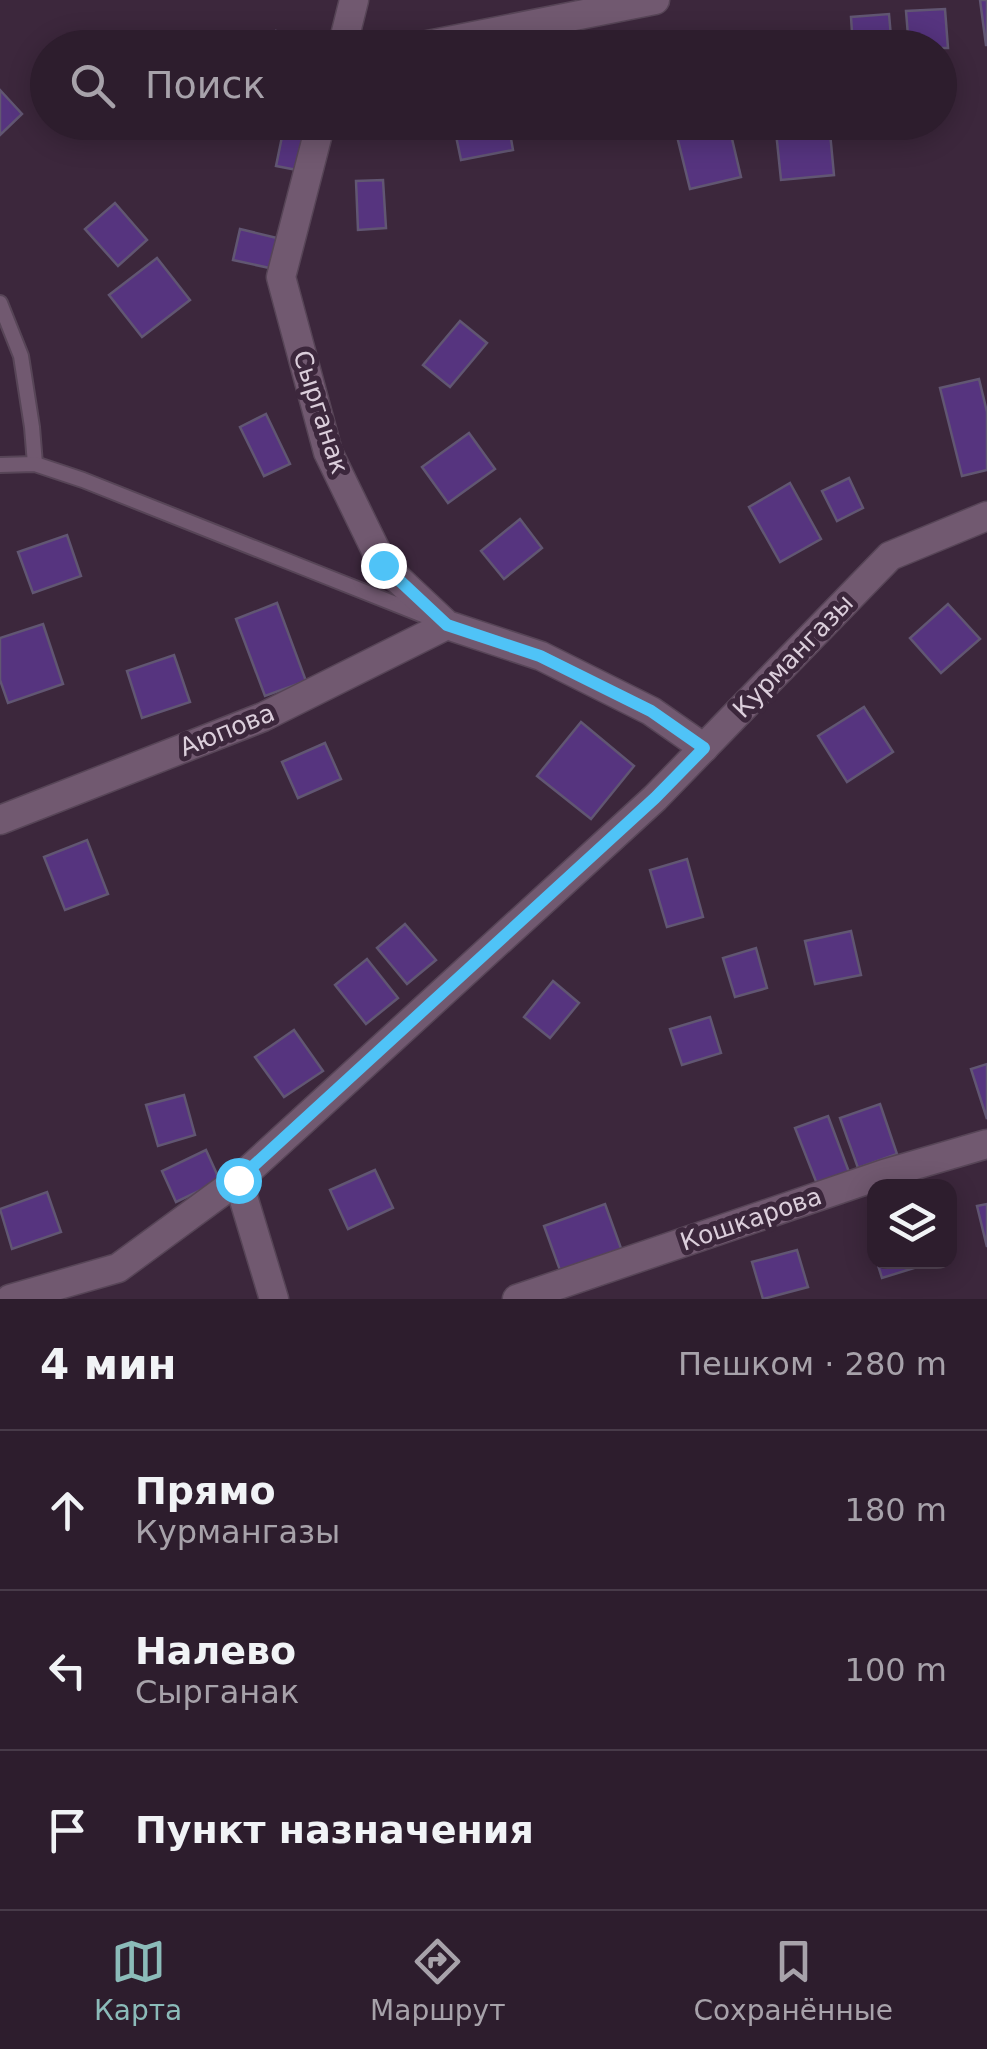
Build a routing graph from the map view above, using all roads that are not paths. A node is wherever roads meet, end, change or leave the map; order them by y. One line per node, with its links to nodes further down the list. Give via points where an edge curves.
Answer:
1 (354, 0): 3 (street)
2 (654, 0): 4 (street)
3 (346, 30)
4 (503, 30)
5 (317, 140): 10 (street, Сырганак, via 282,277 328,452 383,565)
6 (0, 303): 7 (lane, via 21,356)
7 (35, 464): 8 (lane); 10 (lane)
8 (0, 465)
9 (987, 516): 11 (street, Курмангазы, via 890,556)
10 (447, 625): 11 (street, Сырганак, via 540,656 651,711); 12 (street, Аюпова, via 263,717)
11 (704, 748): 14 (street, Курмангазы)
12 (0, 820)
13 (987, 1144): 17 (street, Кошкарова)
14 (238, 1180): 15 (street, Курмангазы, via 118,1268); 16 (street)
15 (10, 1299)
16 (274, 1299)
17 (517, 1299)

